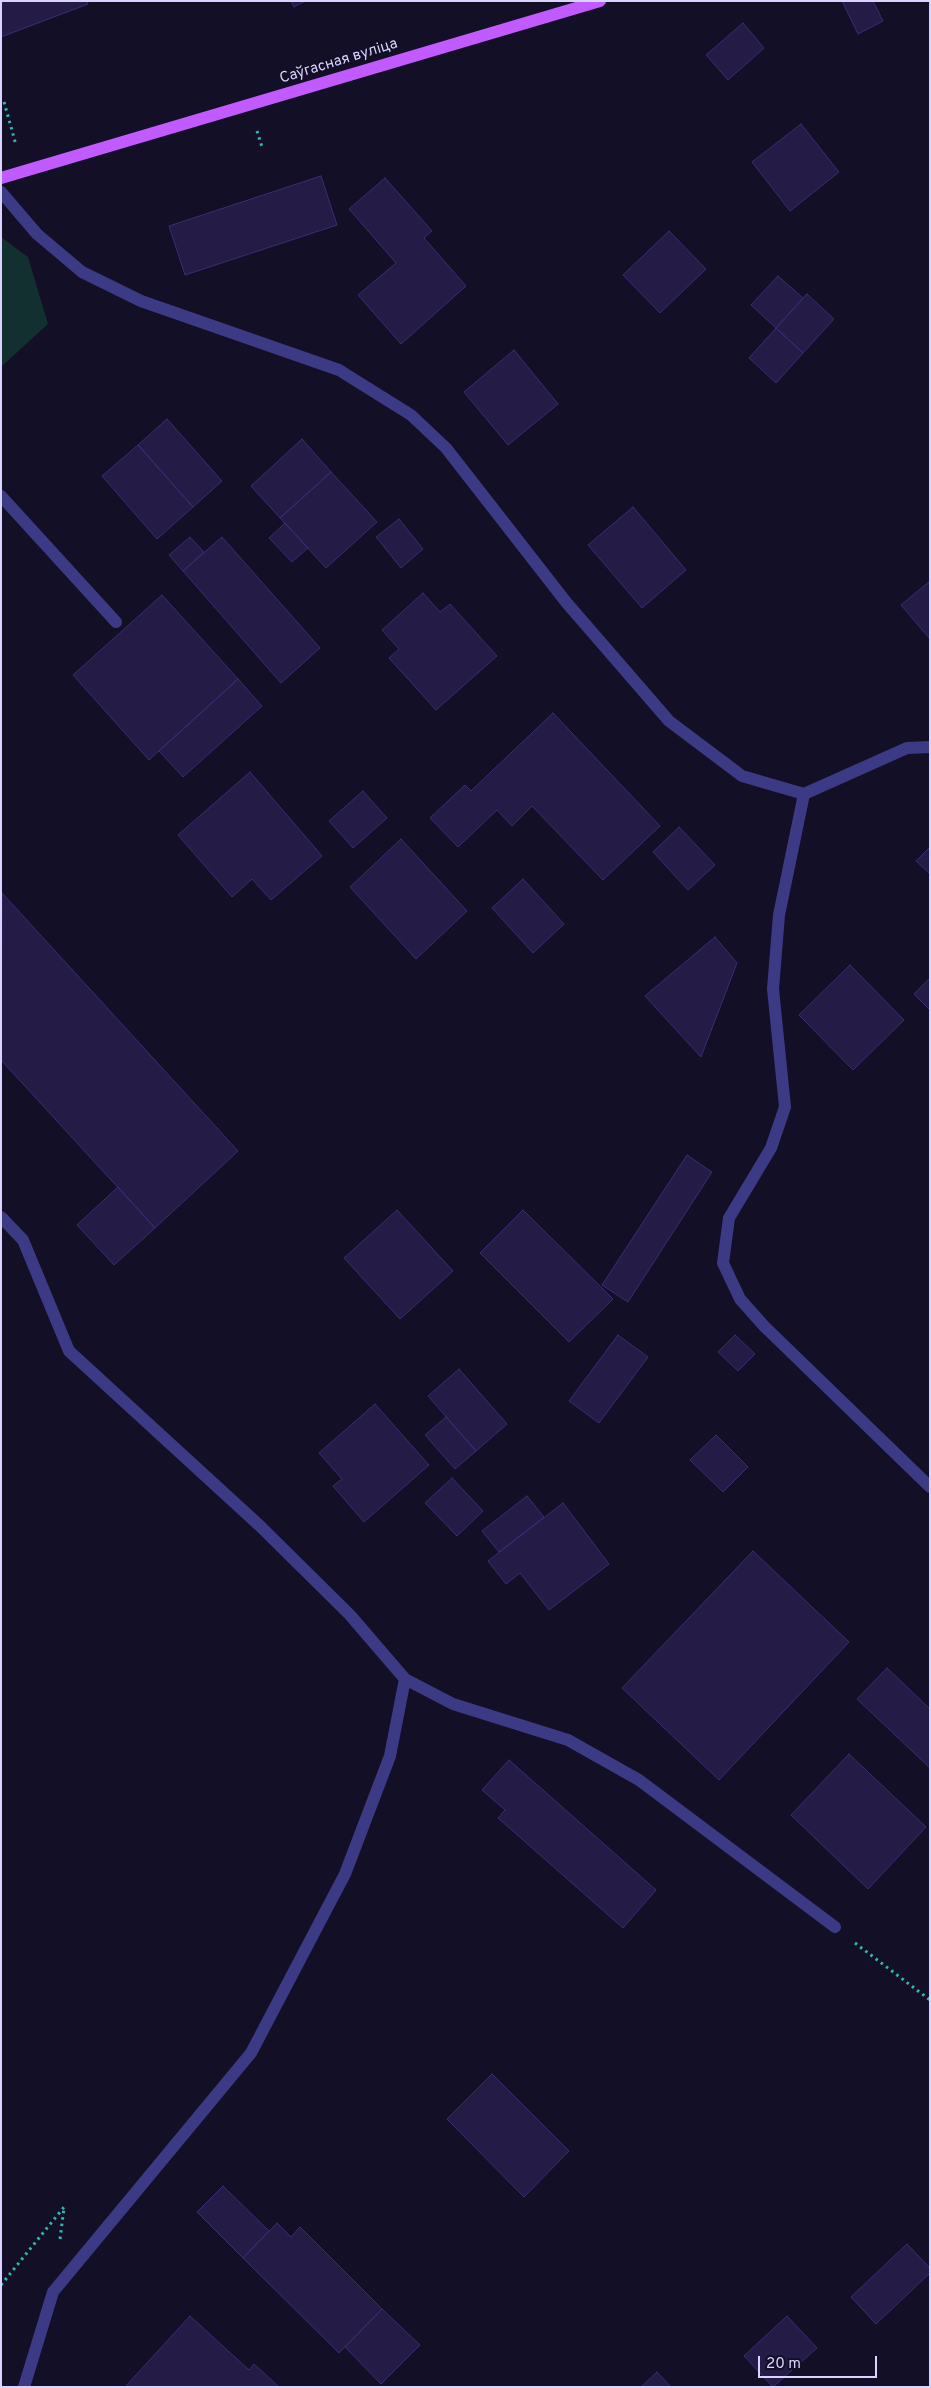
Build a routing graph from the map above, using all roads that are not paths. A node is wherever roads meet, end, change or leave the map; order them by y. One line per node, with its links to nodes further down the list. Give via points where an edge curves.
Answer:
1 (600, 1): 2 (main road, Саўгасная вуліца)
2 (1, 178)
3 (1, 192): 7 (lane, via 37,234 82,272 141,301 340,370 411,415 446,448 566,602 669,721 742,776)
4 (1, 496): 5 (lane)
5 (116, 622)
6 (930, 747): 7 (lane, via 907,748)
7 (804, 794): 9 (lane, via 779,915 773,989 785,1107 771,1148 729,1218 723,1263 740,1299 764,1326)
8 (1, 1217): 10 (lane, via 23,1240 69,1351 260,1526 350,1615)
9 (930, 1487)
10 (405, 1679): 11 (lane, via 453,1704 568,1740 639,1780); 12 (lane, via 390,1756 345,1874 250,2053 53,2292)
11 (835, 1927)
12 (24, 2387)

